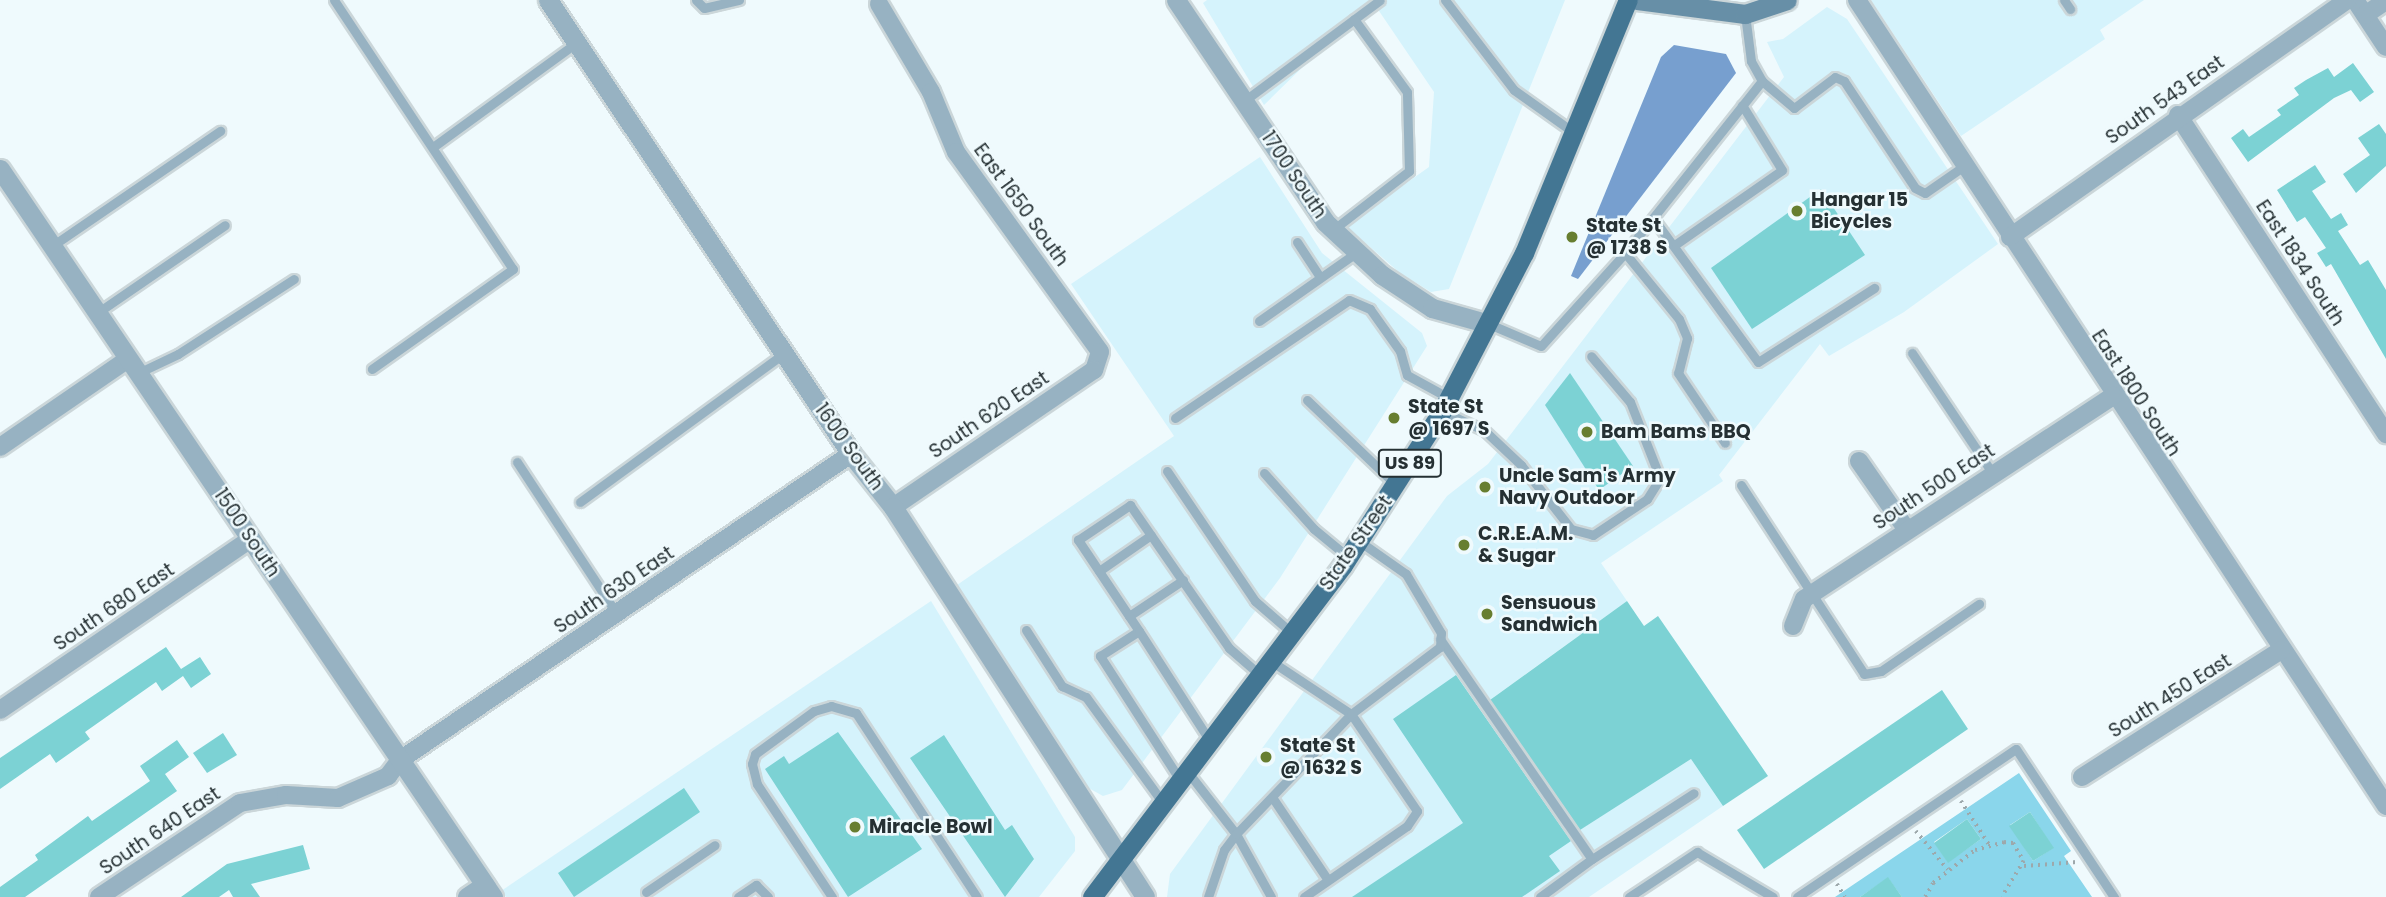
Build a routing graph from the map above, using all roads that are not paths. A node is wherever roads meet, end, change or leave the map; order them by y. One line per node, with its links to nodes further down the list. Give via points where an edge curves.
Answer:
1 (334, 0): 28 (lane)
2 (548, 0): 20 (street, 1600 South)
3 (696, 0): 4 (lane, via 704,8)
4 (739, 0)
5 (1176, 0): 23 (street, 1700 South)
6 (1380, 0): 19 (lane)
7 (1445, 0): 27 (lane, via 1514,90)
8 (1628, 0): 27 (main road, State Street / US 89)
9 (1637, 0): 18 (main road)
10 (1787, 0): 18 (main road)
11 (1857, 0): 29 (street, East 1800 South)
12 (2064, 0): 17 (lane)
13 (2347, 0): 25 (street, South 543 East)
14 (2386, 1): 16 (street)
15 (878, 4): 46 (street, East 1650 South, via 931,92 956,152)
16 (2360, 7): 21 (street)
17 (2070, 9)
18 (1745, 14): 22 (lane, via 1751,61)
19 (1354, 19): 23 (lane); 33 (lane, via 1407,92 1409,171)
20 (578, 42): 28 (lane); 48 (street, 1600 South)
21 (2386, 47)
22 (1762, 80): 24 (lane); 29 (lane, via 1794,108 1835,76 1844,82 1915,187 1925,193)
23 (1244, 100): 33 (street, 1700 South)
24 (1742, 105): 31 (lane); 36 (lane, via 1782,170)
25 (2178, 115): 34 (street, South 543 East); 56 (street, East 1834 South)
26 (220, 131): 37 (lane)
27 (1577, 135): 45 (main road, State Street / US 89)
28 (433, 147): 51 (lane, via 513,269)
29 (1964, 166): 34 (street, East 1800 South)
30 (3, 179): 37 (street, 1500 South)
31 (1653, 218): 36 (lane); 39 (lane)
32 (225, 225): 43 (lane)
33 (1333, 230): 38 (street, 1700 South)
34 (2010, 237): 52 (street, East 1800 South)
35 (1297, 242): 40 (lane)
36 (1676, 244): 42 (lane, via 1758,362)
37 (52, 246): 43 (street, 1500 South)
38 (1357, 252): 40 (lane); 45 (street, 1700 South, via 1432,308)
39 (1625, 253): 45 (lane, via 1541,346); 57 (lane, via 1679,319 1687,338 1678,373)
40 (1320, 277): 44 (lane)
41 (293, 279): 50 (lane, via 178,354)
42 (1874, 288)
43 (97, 313): 50 (street, 1500 South)
44 (1259, 321)
45 (1489, 324): 54 (main road, State Street / US 89)
46 (1100, 352): 68 (street, South 620 East, via 1094,370)
47 (1912, 353): 64 (lane)
48 (784, 354): 59 (street, 1600 South); 67 (lane)
49 (1591, 356): 54 (lane, via 1630,402 1660,478 1647,499 1592,534 1571,529 1521,465 1485,431)
50 (133, 366): 58 (street); 71 (street, 1500 South)
51 (372, 369)
52 (2113, 396): 64 (street, South 500 East); 84 (street, East 1800 South)
53 (1307, 400): 65 (lane)
54 (1445, 404): 55 (lane, via 1407,374 1399,351 1370,309 1349,300); 65 (main road, State Street / US 89)
55 (1175, 418)
56 (2386, 434)
57 (1725, 443)
58 (0, 447)
59 (851, 454): 68 (street, 1600 South); 77 (street, South 630 East)
60 (517, 461): 77 (lane)
61 (1859, 461): 69 (street)
62 (1167, 471): 82 (lane, via 1255,601)
63 (1264, 473): 72 (lane, via 1314,529)
64 (1993, 474): 69 (street, South 500 East)
65 (1396, 485): 72 (main road, State Street / US 89)
66 (1741, 485): 75 (lane)
67 (580, 502)
68 (893, 507): 98 (street, 1600 South)
69 (1907, 530): 75 (street, South 500 East)
70 (1151, 535): 73 (lane); 73 (lane, via 1130,505 1078,540); 74 (lane)
71 (251, 539): 86 (street, South 680 East); 89 (street, 1500 South)
72 (1354, 549): 82 (main road, State Street / US 89); 83 (lane, via 1406,574)
73 (1099, 571): 78 (lane)
74 (1183, 580): 78 (lane); 85 (lane, via 1229,648)
75 (1812, 594): 76 (lane, via 1867,675); 79 (street, South 500 East, via 1804,599)
76 (1979, 604)
77 (616, 613): 89 (street, South 630 East)
78 (1129, 616): 81 (lane)
79 (1793, 626)
80 (1026, 630): 94 (lane, via 1062,686 1086,697)
81 (1139, 631): 88 (lane); 90 (lane, via 1100,656)
82 (1292, 633): 85 (main road, State Street / US 89)
83 (1440, 639): 87 (lane, via 1440,647); 99 (lane)
84 (2281, 650): 91 (street, South 450 East); 95 (street, East 1800 South)
85 (1265, 668): 87 (lane); 88 (main road, State Street / US 89)
86 (0, 710)
87 (1351, 714): 93 (lane); 100 (lane, via 1418,811 1407,827)
88 (1210, 741): 90 (main road, State Street / US 89)
89 (400, 760): 101 (street, 1500 South); 104 (street, South 640 East, via 388,776 338,798 286,794 240,803)
90 (1184, 776): 94 (main road, State Street / US 89); 96 (lane)
91 (2082, 777)
92 (1694, 793): 99 (lane)
93 (1272, 797): 96 (lane); 100 (lane)
94 (1163, 803): 98 (main road, State Street / US 89)
95 (2386, 806)
96 (1236, 834): 112 (lane, via 1224,850); 113 (lane)
97 (715, 845): 103 (lane)
98 (1121, 859): 110 (main road, State Street / US 89); 111 (street, 1600 South)
99 (1592, 859): 115 (lane)
100 (1328, 880): 114 (lane)
101 (489, 891): 105 (street)
102 (975, 894): 108 (lane, via 856,713 831,706 814,710 755,754 752,764 757,784); 109 (lane)
103 (645, 895)
104 (99, 897)
105 (467, 897)
106 (738, 897): 107 (lane, via 756,885)
107 (768, 897)
108 (832, 897)
109 (964, 897)
110 (1092, 897)
111 (1146, 897)
112 (1208, 897)
113 (1271, 897)
114 (1304, 897)
115 (1540, 897)
116 (1629, 897): 117 (lane, via 1697,852)
117 (1773, 897)
118 (1797, 897): 119 (lane, via 2016,749)
119 (2113, 897)

